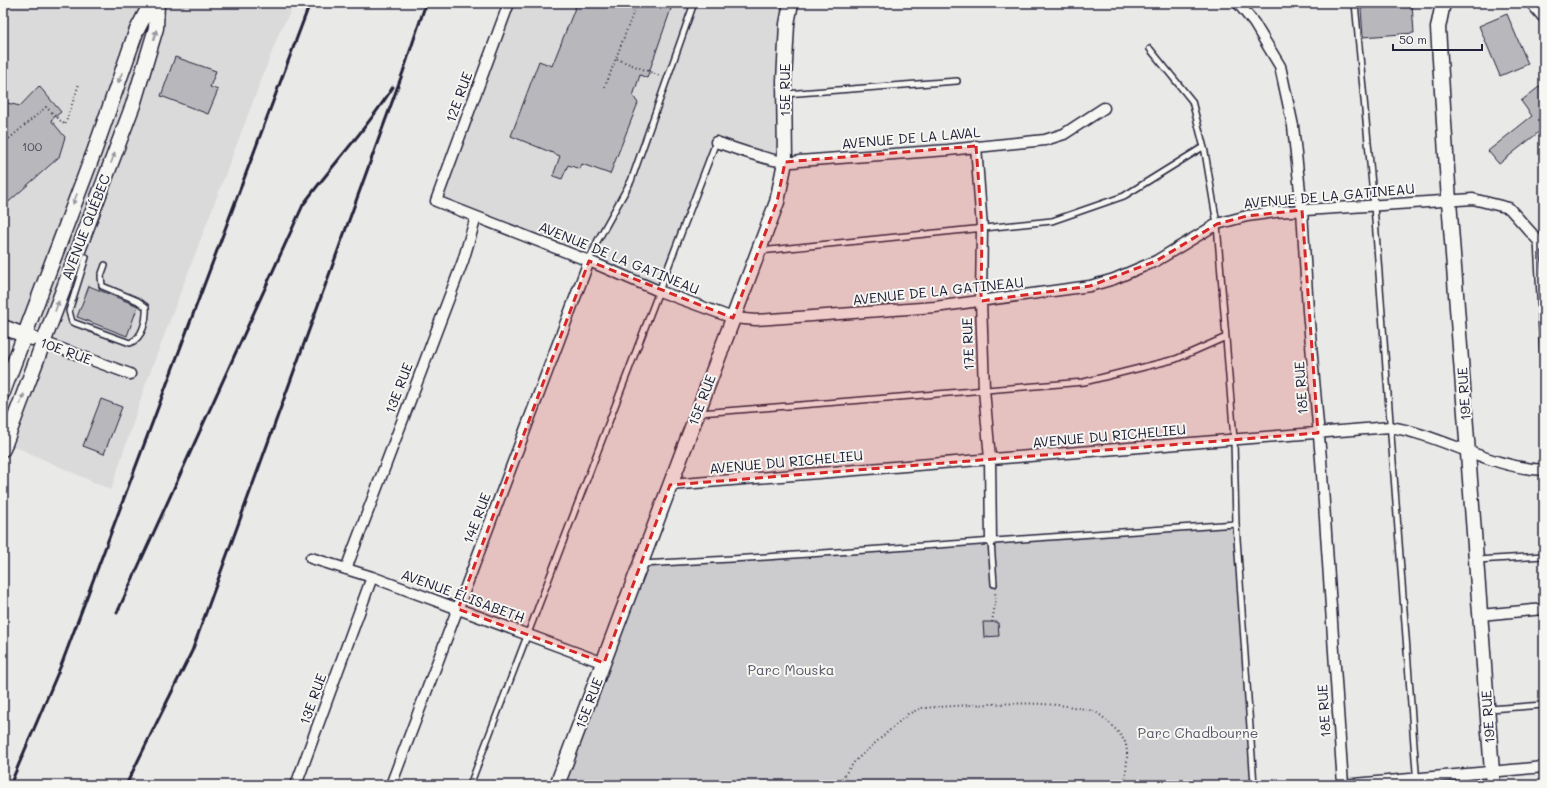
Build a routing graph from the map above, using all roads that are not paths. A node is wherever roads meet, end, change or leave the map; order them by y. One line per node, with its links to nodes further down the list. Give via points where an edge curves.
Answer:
1 (151, 3): 35 (street, AVENUE QUÉBEC, one-way to 35, via 136,32 94,152)
2 (157, 3): 37 (street, AVENUE QUÉBEC, one-way to 2, via 133,105 156,28)
3 (509, 3): 19 (street, 12E RUE)
4 (694, 3): 29 (lane, via 631,181 598,240)
5 (791, 3): 13 (street, 15E RUE, via 787,24)
6 (1238, 3): 22 (street, 18E RUE, via 1254,23 1280,66 1293,126)
7 (1355, 3): 21 (lane)
8 (1443, 3): 20 (street, 19E RUE, via 1438,28)
9 (1534, 3): 10 (street)
10 (1544, 15)
11 (1150, 49): 17 (lane, via 1192,101)
12 (957, 81): 13 (lane)
13 (784, 94): 18 (street, 15E RUE)
14 (1104, 108): 16 (street, AVENUE DE LA LAVAL, via 1064,134 1045,140)
15 (716, 142): 18 (street, AVENUE DE LA LAVAL); 31 (lane)
16 (976, 146): 18 (street, AVENUE DE LA LAVAL, via 799,161 792,164); 25 (street, 17E RUE)
17 (1203, 147): 24 (lane); 25 (lane, via 1124,196 1052,221)
18 (785, 162): 27 (street, 15E RUE, via 777,202)
19 (436, 201): 23 (street, AVENUE DE LA GATINEAU)
20 (1449, 201): 21 (street, AVENUE DE LA GATINEAU); 26 (street, AVENUE DE LA GATINEAU, via 1473,199 1509,208); 47 (street, 19E RUE)
21 (1374, 206): 22 (street, AVENUE DE LA GATINEAU); 43 (lane)
22 (1302, 210): 24 (street, AVENUE DE LA GATINEAU, via 1247,216); 44 (street, 18E RUE)
23 (476, 217): 29 (street, AVENUE DE LA GATINEAU); 57 (street, 13E RUE, via 463,261)
24 (1217, 224): 32 (street, AVENUE DE LA GATINEAU, via 1156,261 1114,279 1060,292); 36 (lane)
25 (982, 228): 27 (lane); 32 (street, 17E RUE)
26 (1541, 244): 38 (lane)
27 (759, 251): 33 (street, 15E RUE)
28 (86, 257): 30 (lane, via 69,311 72,322 130,343 136,341 147,316 146,307 102,286 101,276)
29 (590, 261): 31 (street, AVENUE DE LA GATINEAU); 60 (street, 14E RUE)
30 (105, 265)
31 (659, 291): 33 (street, AVENUE DE LA GATINEAU); 63 (lane)
32 (981, 301): 33 (street, AVENUE DE LA GATINEAU, via 840,315 756,320); 40 (street, 17E RUE)
33 (733, 318): 42 (street, 15E RUE)
34 (3, 327): 35 (street, 10E RUE)
35 (24, 335): 37 (street, 10E RUE); 41 (street, AVENUE QUÉBEC)
36 (1226, 337): 40 (lane, via 1176,359 1084,382); 45 (lane)
37 (43, 342): 39 (street, 10E RUE); 46 (street, AVENUE QUÉBEC, one-way to 37)
38 (1544, 368)
39 (130, 374)
40 (984, 388): 42 (lane); 48 (street, 17E RUE)
41 (3, 392)
42 (697, 413): 50 (street, 15E RUE)
43 (1390, 427): 44 (street, AVENUE DU RICHELIEU); 47 (street, AVENUE DU RICHELIEU, via 1406,429); 69 (lane)
44 (1318, 433): 45 (street, AVENUE DU RICHELIEU); 75 (street, 18E RUE)
45 (1234, 440): 48 (street, AVENUE DU RICHELIEU); 51 (lane)
46 (3, 449)
47 (1468, 452): 49 (street, AVENUE DU RICHELIEU, via 1530,469); 55 (street, 19E RUE)
48 (990, 459): 50 (street, AVENUE DU RICHELIEU); 52 (street, 17E RUE)
49 (1544, 470)
50 (670, 485): 56 (street, 15E RUE)
51 (1236, 524): 52 (lane); 74 (lane)
52 (991, 541): 56 (lane); 59 (lane)
53 (1544, 556): 55 (lane)
54 (311, 558): 57 (street, AVENUE ÉLISABETH)
55 (1476, 560): 62 (street, 19E RUE)
56 (642, 564): 64 (street, 15E RUE)
57 (346, 568): 58 (street, AVENUE ÉLISABETH)
58 (372, 577): 60 (street, AVENUE ÉLISABETH); 70 (street, 13E RUE)
59 (994, 584)
60 (458, 609): 63 (street, AVENUE ÉLISABETH); 71 (street, 14E RUE)
61 (1544, 609): 62 (street)
62 (1480, 615): 66 (street, 19E RUE)
63 (528, 635): 64 (street, AVENUE ÉLISABETH); 72 (lane)
64 (604, 663): 73 (street, 15E RUE)
65 (1544, 705): 66 (lane)
66 (1488, 710): 68 (street, 19E RUE)
67 (1544, 767): 68 (street)
68 (1493, 778): 69 (street)
69 (1417, 782): 75 (street)
70 (296, 785)
71 (391, 785)
72 (470, 785)
73 (557, 785)
74 (1254, 785)
75 (1343, 785)

